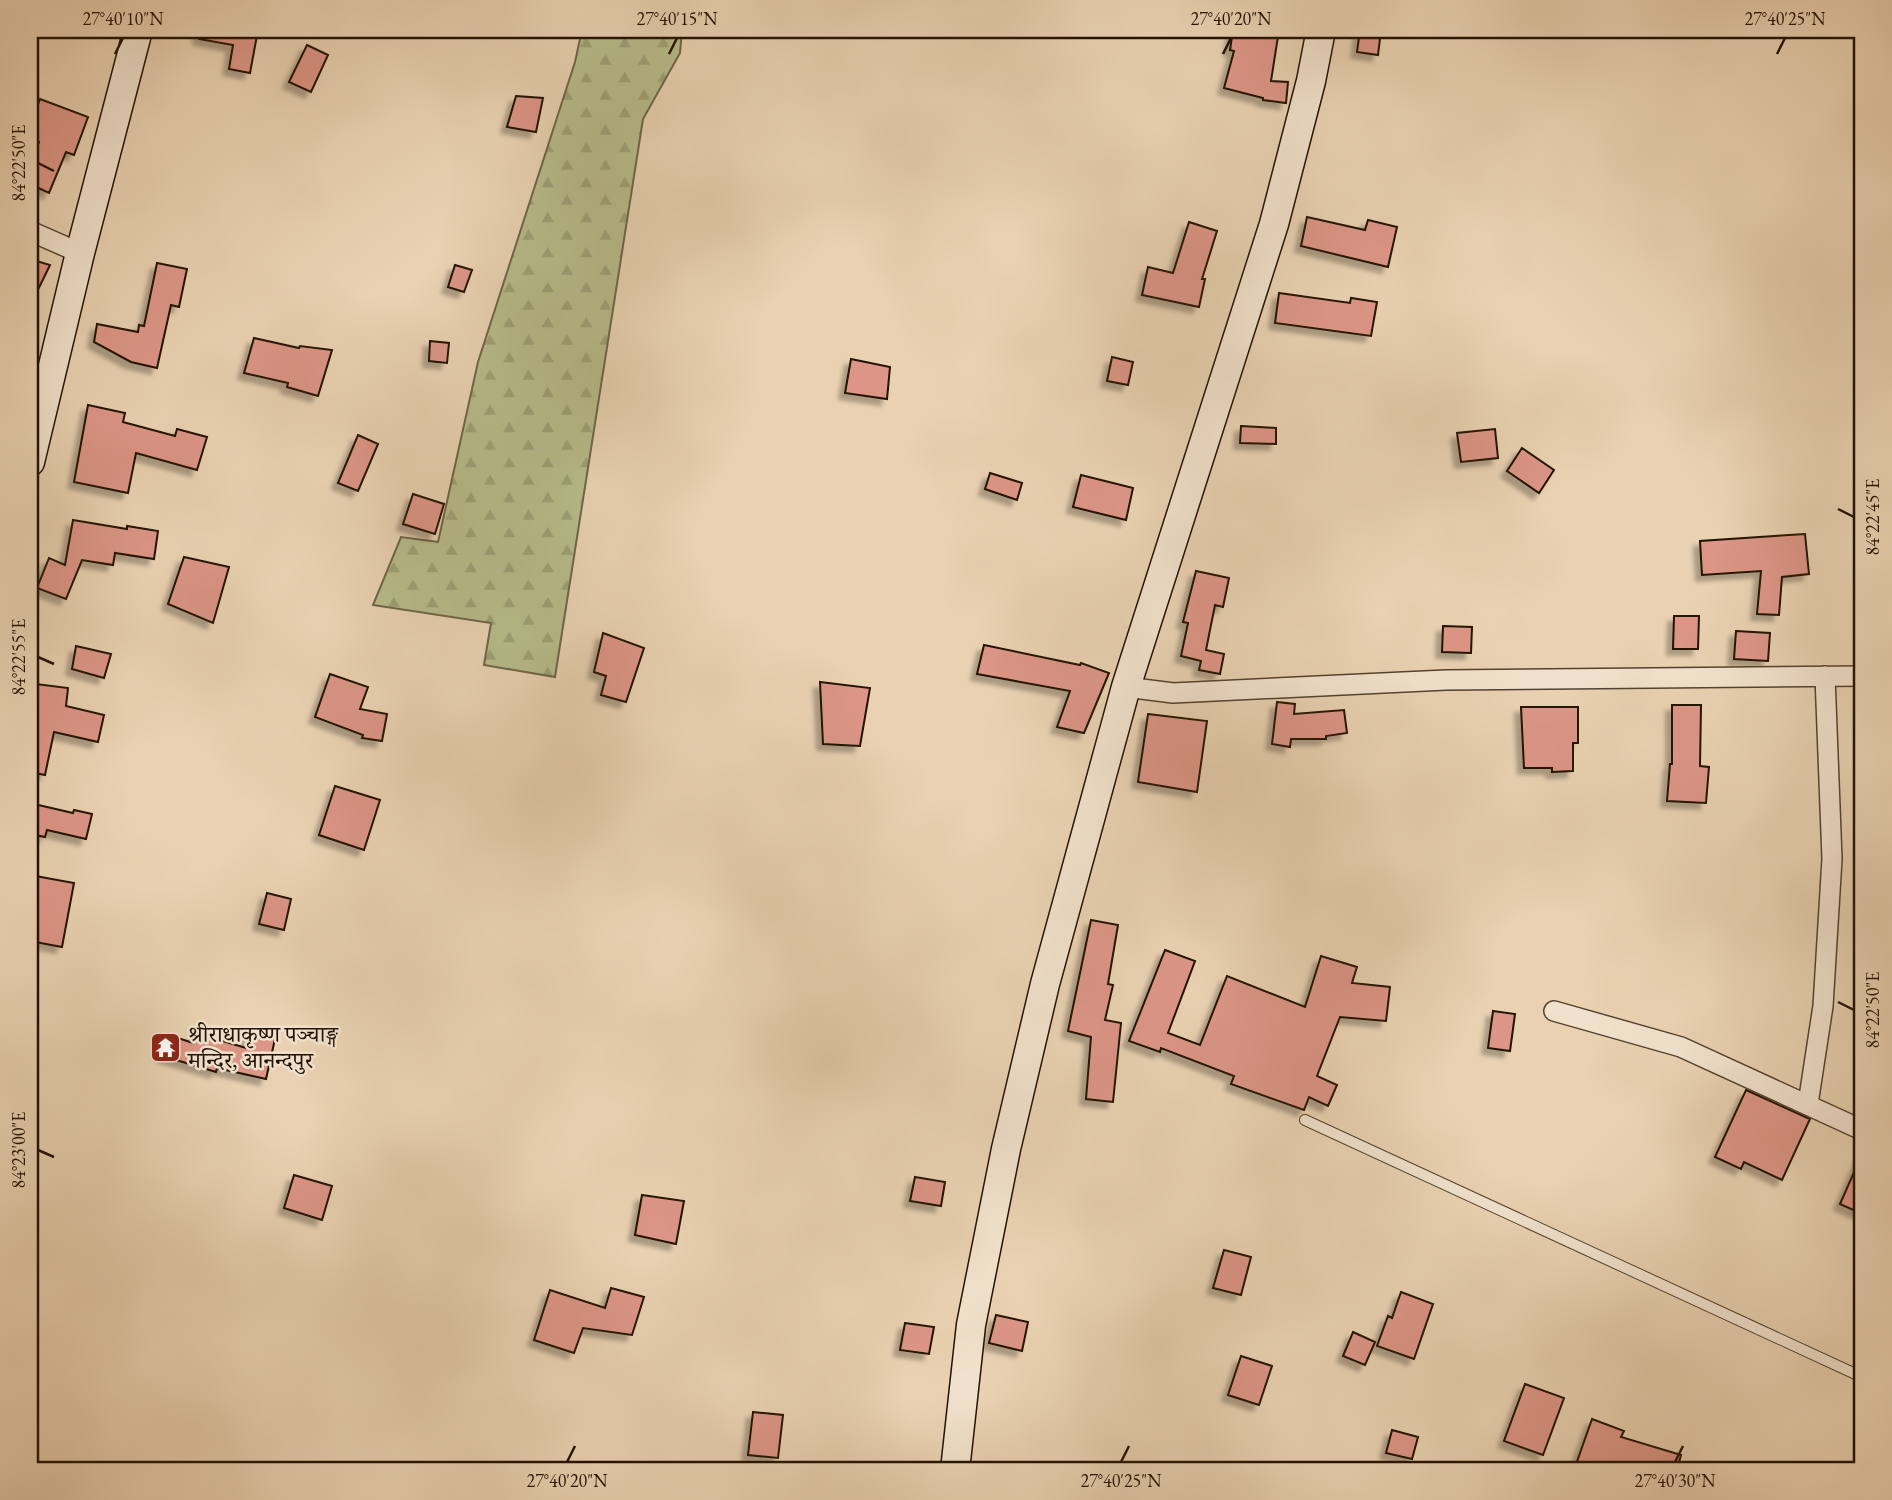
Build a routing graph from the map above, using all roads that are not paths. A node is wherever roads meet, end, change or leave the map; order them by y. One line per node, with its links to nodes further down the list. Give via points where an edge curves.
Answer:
1 (138, 30): 4 (street)
2 (1321, 30): 8 (street, via 1274,224)
3 (30, 232): 4 (street)
4 (80, 253): 5 (street)
5 (30, 463)
6 (1825, 676): 7 (street); 8 (street, via 1446,680 1173,693); 10 (street, via 1832,859 1823,1006)
7 (1862, 676)
8 (1126, 687): 14 (street, via 1045,984 1006,1149 971,1325)
9 (1554, 1011): 10 (street, via 1681,1047)
10 (1808, 1104): 12 (street)
11 (1305, 1120): 13 (lane)
12 (1862, 1130)
13 (1862, 1377)
14 (955, 1470)

